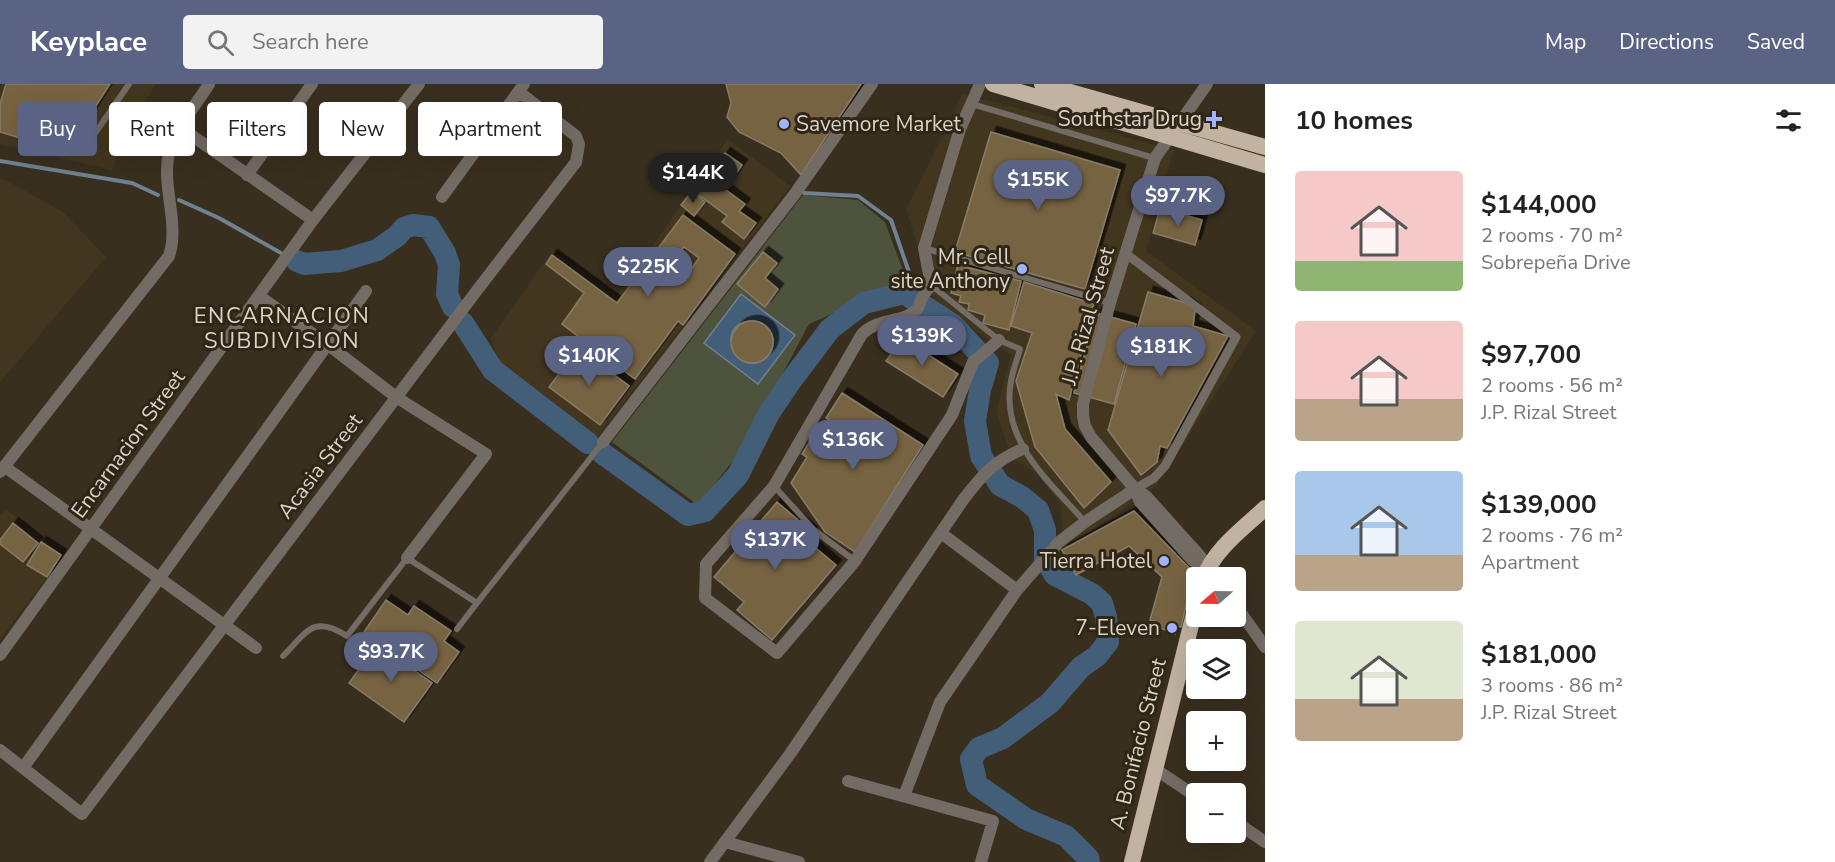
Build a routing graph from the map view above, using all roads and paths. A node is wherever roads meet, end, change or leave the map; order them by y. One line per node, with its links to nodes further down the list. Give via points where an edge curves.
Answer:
1 (129, 84): 15 (lane)
2 (209, 84): 13 (street)
3 (312, 84): 22 (street)
4 (419, 84): 24 (street, Encarnacion Street)
5 (872, 84): 34 (street, via 794,195)
6 (980, 84): 12 (street)
7 (993, 84): 16 (highway)
8 (1042, 84): 10 (highway)
9 (1207, 84): 14 (street, J.P. Rizal Street)
10 (1062, 87): 14 (highway)
11 (522, 88): 23 (street); 33 (street, Acasia Street, via 576,136 576,162)
12 (972, 104): 20 (lane); 25 (street, via 960,129)
13 (195, 106)
14 (1180, 123): 16 (street, J.P. Rizal Street); 18 (highway)
15 (97, 130)
16 (1170, 137): 20 (street, J.P. Rizal Street); 21 (highway)
17 (195, 138): 22 (street)
18 (1265, 147)
19 (168, 156): 36 (street, via 169,256)
20 (1155, 158): 26 (street, J.P. Rizal Street)
21 (1265, 165)
22 (247, 175): 24 (street)
23 (442, 197)
24 (313, 220): 29 (street, Encarnacion Street)
25 (924, 248): 27 (street); 30 (lane)
26 (1125, 254): 30 (street, J.P. Rizal Street); 38 (street, via 1236,337 1165,466)
27 (932, 285): 32 (lane); 37 (street, via 917,309 902,319 873,325 862,334)
28 (366, 291): 31 (street)
29 (259, 296): 31 (street); 41 (street, Encarnacion Street)
30 (1110, 303): 38 (street, J.P. Rizal Street, via 1083,416 1091,437)
31 (327, 344): 33 (street); 47 (street)
32 (994, 344): 35 (lane, via 1020,350 1011,380 1010,406); 44 (street, via 973,362 952,415)
33 (396, 397): 43 (street, via 486,454); 51 (street, Acasia Street)
34 (603, 442): 49 (lane)
35 (1023, 449): 40 (lane); 42 (street, via 983,473)
36 (2, 469): 41 (street)
37 (774, 486): 44 (lane, via 814,530); 44 (street, via 706,564 705,598 777,653)
38 (1135, 489): 40 (street); 45 (street, J.P. Rizal Street, via 1140,502)
39 (1265, 508): 46 (highway, via 1216,556)
40 (1085, 522): 48 (street, via 1059,542)
41 (91, 529): 47 (street); 56 (street, Encarnacion Street)
42 (941, 533): 48 (street); 65 (street)
43 (406, 558): 49 (lane); 57 (lane, via 347,636 323,624 312,628)
44 (855, 561)
45 (1200, 567)
46 (1212, 567)
47 (159, 578): 51 (street); 59 (street)
48 (1017, 590): 63 (street, via 940,702)
49 (477, 603): 53 (lane)
50 (1246, 620): 54 (street)
51 (224, 625): 55 (street); 59 (street, Acasia Street, via 82,813)
52 (1190, 627): 60 (highway, A. Bonifacio Street)
53 (458, 629)
54 (1265, 647)
55 (256, 648)
56 (0, 655)
57 (283, 656)
58 (0, 750): 59 (street)
59 (23, 768)
60 (1155, 769): 62 (street); 70 (highway, A. Bonifacio Street)
61 (848, 781): 63 (street)
62 (1186, 789)
63 (904, 796): 69 (street, via 993,821)
64 (1246, 829): 66 (street)
65 (725, 842): 67 (street); 68 (street)
66 (1265, 842)
67 (710, 862)
68 (798, 862)
69 (981, 862)
70 (1132, 862)

